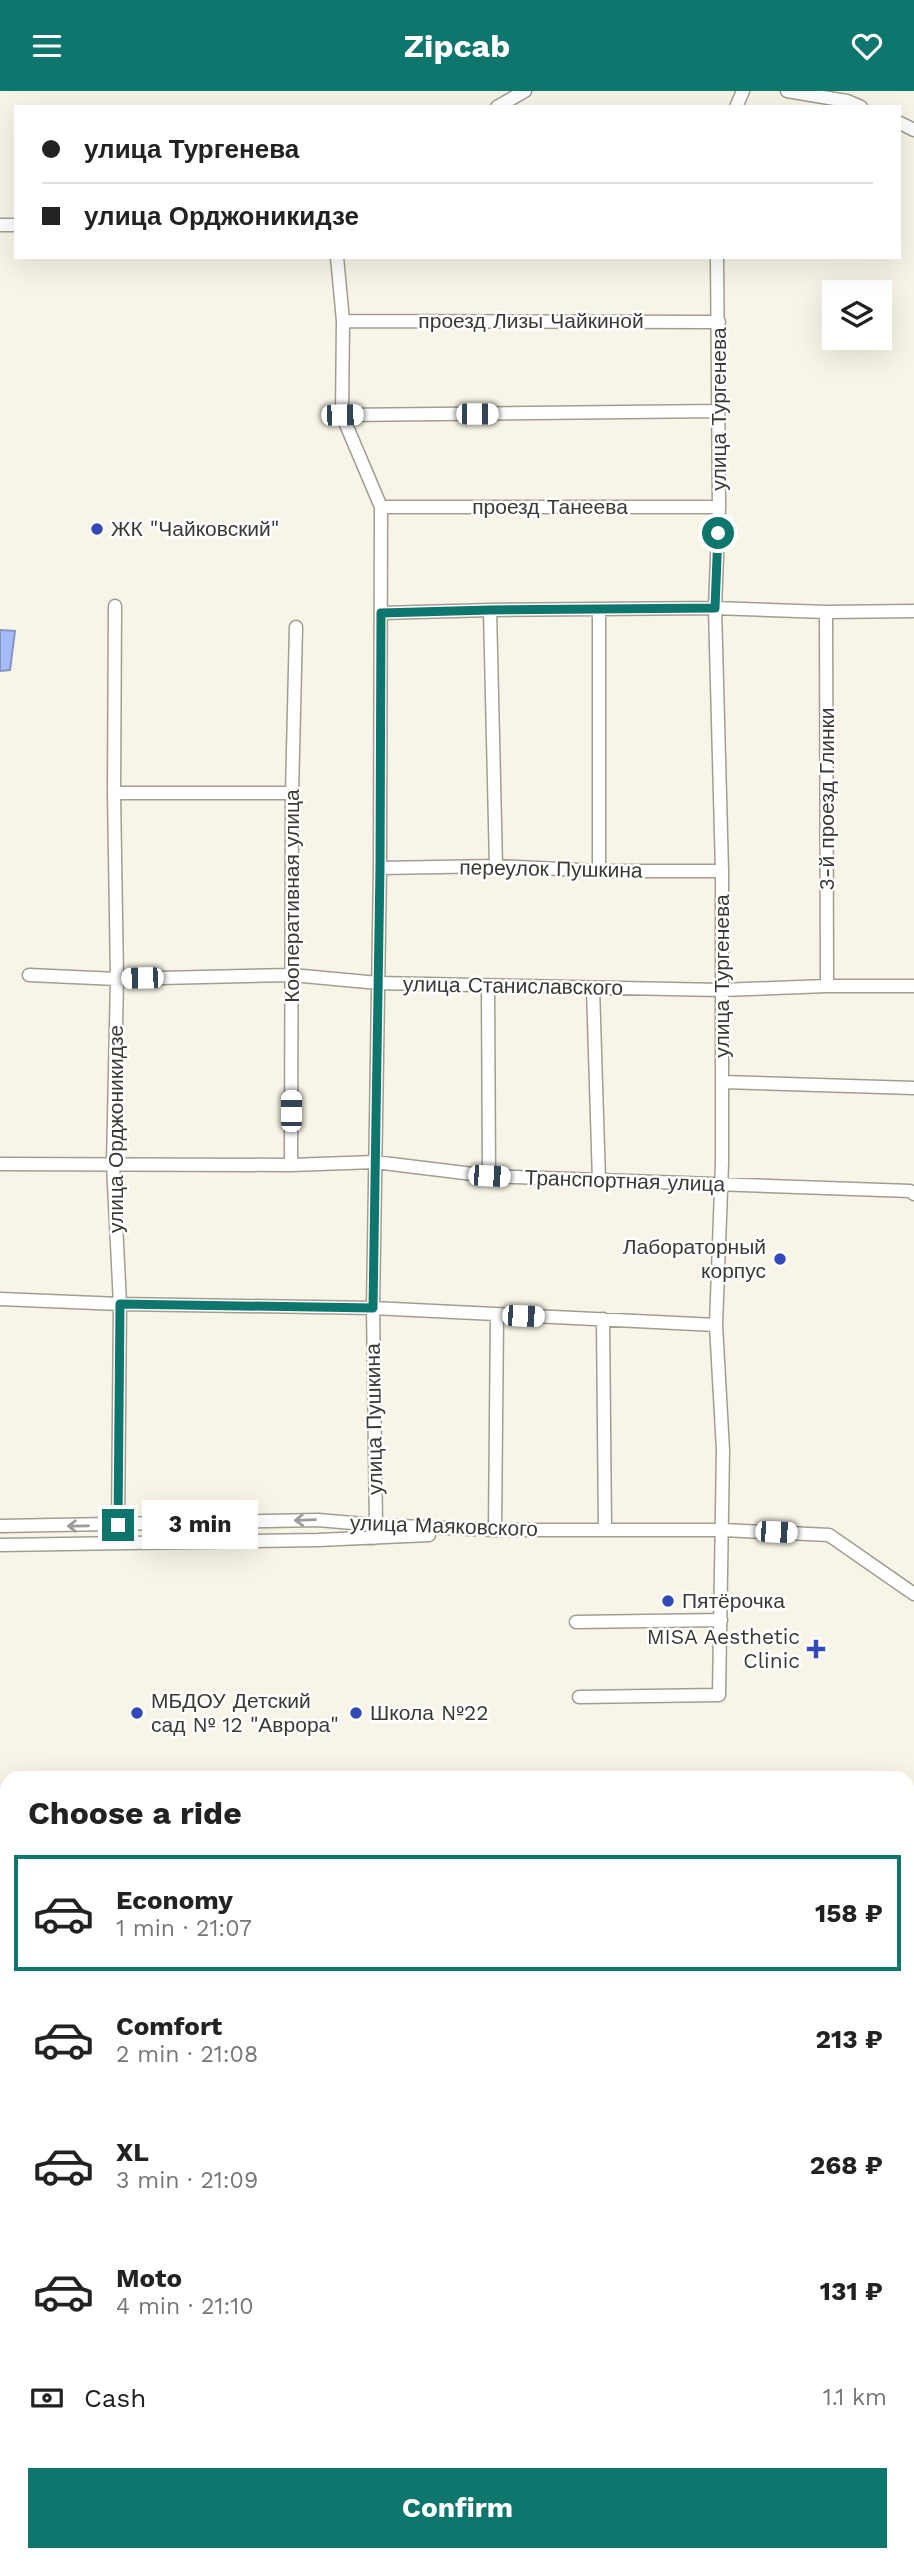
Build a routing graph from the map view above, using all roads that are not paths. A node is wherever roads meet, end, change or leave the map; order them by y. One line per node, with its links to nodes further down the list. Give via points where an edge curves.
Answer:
1 (525, 91): 3 (street)
2 (787, 91): 4 (street)
3 (500, 105)
4 (857, 105)
5 (337, 259): 7 (street, улица Пушкина)
6 (717, 259): 8 (street, улица Тургенева)
7 (343, 321): 8 (street, проезд Лизы Чайкиной); 10 (street, улица Пушкина)
8 (719, 322): 9 (street, улица Тургенева)
9 (719, 411): 10 (street); 12 (street, улица Тургенева)
10 (342, 415): 11 (street, улица Пушкина)
11 (381, 506): 12 (street, проезд Танеева); 18 (street, улица Пушкина)
12 (719, 507): 14 (street, улица Тургенева)
13 (114, 606): 21 (street, улица Орджоникидзе)
14 (715, 608): 16 (street); 19 (street); 26 (street, улица Тургенева)
15 (490, 610): 16 (street); 18 (street); 23 (street)
16 (599, 611): 25 (street)
17 (914, 611): 19 (street)
18 (381, 613): 24 (street, улица Пушкина)
19 (826, 613): 32 (street, 3-й проезд Глинки)
20 (296, 627): 22 (street, Кооперативная улица)
21 (114, 793): 22 (street); 29 (street, улица Орджоникидзе)
22 (292, 793): 28 (street, Кооперативная улица)
23 (495, 866): 24 (street, переулок Пушкина); 25 (street, переулок Пушкина)
24 (380, 867): 30 (street, улица Пушкина)
25 (599, 871): 26 (street, переулок Пушкина)
26 (722, 871): 35 (street, улица Тургенева)
27 (29, 975): 29 (street, улица Станиславского)
28 (292, 975): 29 (street, улица Станиславского); 30 (street, улица Станиславского); 41 (street, Кооперативная улица)
29 (117, 979): 40 (street, улица Орджоникидзе)
30 (378, 983): 31 (street, улица Станиславского); 38 (street, улица Пушкина)
31 (488, 986): 34 (street, улица Станиславского); 42 (street)
32 (827, 986): 33 (street, улица Станиславского); 35 (street, улица Станиславского)
33 (914, 986)
34 (593, 988): 35 (street, улица Станиславского); 43 (street)
35 (721, 990): 36 (street, улица Тургенева)
36 (722, 1082): 37 (street); 44 (street, улица Тургенева)
37 (914, 1088)
38 (375, 1163): 41 (street, Транспортная улица); 42 (street, Транспортная улица); 48 (street, улица Пушкина)
39 (0, 1164): 40 (street, Транспортная улица)
40 (113, 1164): 41 (street, Транспортная улица); 47 (street, улица Орджоникидзе)
41 (291, 1165)
42 (489, 1176): 43 (street, Транспортная улица)
43 (599, 1181): 44 (street, Транспортная улица)
44 (722, 1185): 45 (street, Транспортная улица); 51 (street, улица Тургенева)
45 (914, 1194)
46 (0, 1299): 47 (street)
47 (120, 1304): 48 (street); 52 (street, улица Орджоникидзе)
48 (373, 1308): 49 (street); 57 (street, улица Пушкина)
49 (497, 1315): 50 (street); 54 (street)
50 (603, 1319): 51 (street); 55 (street)
51 (716, 1325): 56 (street, улица Тургенева)
52 (118, 1525): 53 (street, улица Маяковского, one-way to 53); 57 (street, улица Маяковского, one-way to 52, via 318,1520)
53 (0, 1526)
54 (495, 1530): 55 (street, улица Маяковского); 57 (street, улица Маяковского)
55 (604, 1530): 56 (street, улица Маяковского)
56 (723, 1530): 59 (street, улица Маяковского, via 829,1535); 60 (street, улица Тургенева)
57 (375, 1532): 58 (street, улица Маяковского)
58 (0, 1545)
59 (914, 1594)
60 (721, 1620): 61 (street); 62 (street, улица Тургенева, via 719,1695)
61 (576, 1622)
62 (579, 1697)

